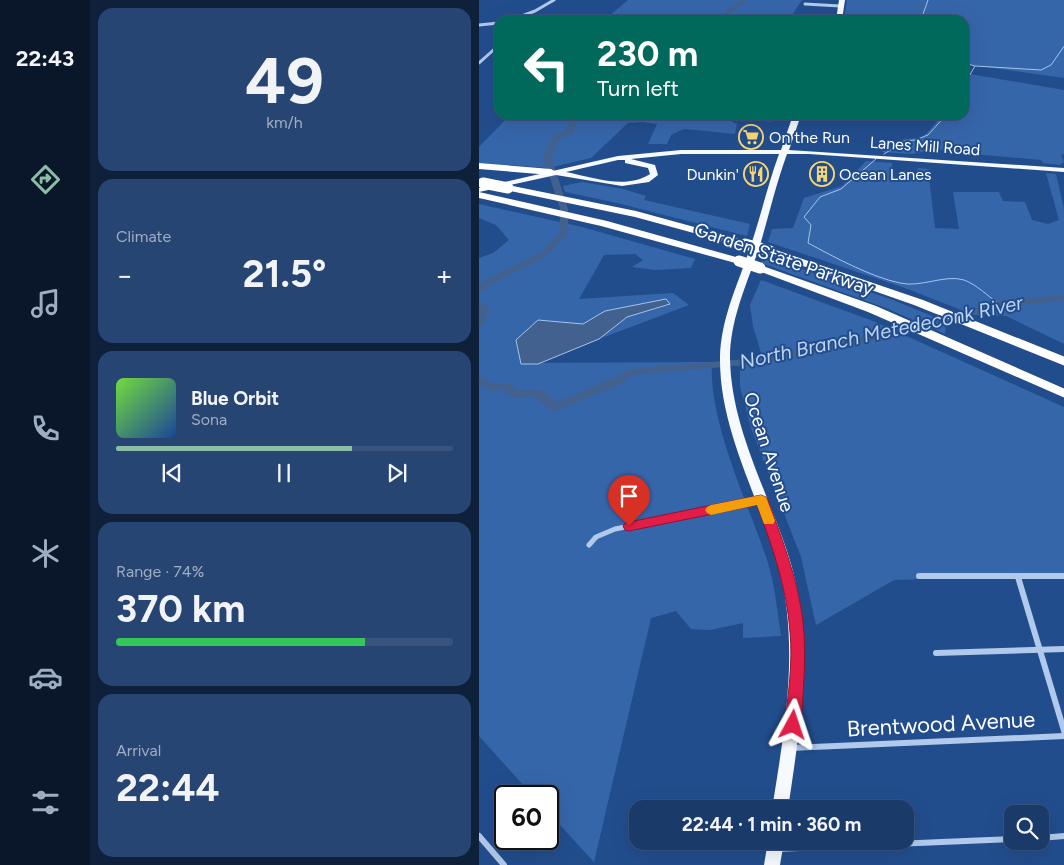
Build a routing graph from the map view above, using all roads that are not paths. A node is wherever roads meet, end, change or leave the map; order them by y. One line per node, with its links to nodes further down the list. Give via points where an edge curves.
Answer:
1 (554, 0): 4 (street)
2 (841, 3): 3 (street)
3 (805, 4)
4 (524, 15)
5 (494, 23): 6 (street)
6 (479, 25)
7 (494, 50): 8 (street)
8 (479, 63)
9 (795, 120): 10 (main road, Ocean Avenue)
10 (784, 151): 11 (main road, Lanes Mill Road, via 680,152); 13 (main road, Lanes Mill Road); 22 (main road, Ocean Avenue, via 726,331 728,401)
11 (609, 160): 15 (main road); 15 (main road, via 647,164 655,173 647,181 634,185)
12 (479, 166): 14 (highway)
13 (1064, 170)
14 (547, 172): 15 (main road); 16 (main road)
15 (563, 172)
16 (480, 185): 20 (highway, Garden State Parkway, bridge, via 575,200 770,251 939,309)
17 (479, 196): 18 (highway, Garden State Parkway, via 582,218)
18 (739, 261): 19 (highway, Garden State Parkway, bridge)
19 (760, 268): 21 (highway, Garden State Parkway, via 898,320)
20 (1064, 362)
21 (1064, 394)
22 (761, 500): 23 (street, via 615,529 596,537); 31 (main road, Ocean Avenue, via 785,564 797,631 798,668)
23 (589, 544)
24 (919, 576): 26 (street)
25 (1064, 576): 26 (street)
26 (1018, 577): 28 (street)
27 (1064, 649): 28 (street)
28 (1039, 650): 29 (street); 30 (street)
29 (936, 653)
30 (1064, 735): 31 (street, Brentwood Avenue)
31 (789, 748): 32 (main road, Ocean Avenue)
32 (782, 800)
33 (479, 836): 38 (street)
34 (1064, 836): 35 (street)
35 (1049, 837)
36 (1004, 839): 37 (street)
37 (774, 852)
38 (504, 865)

